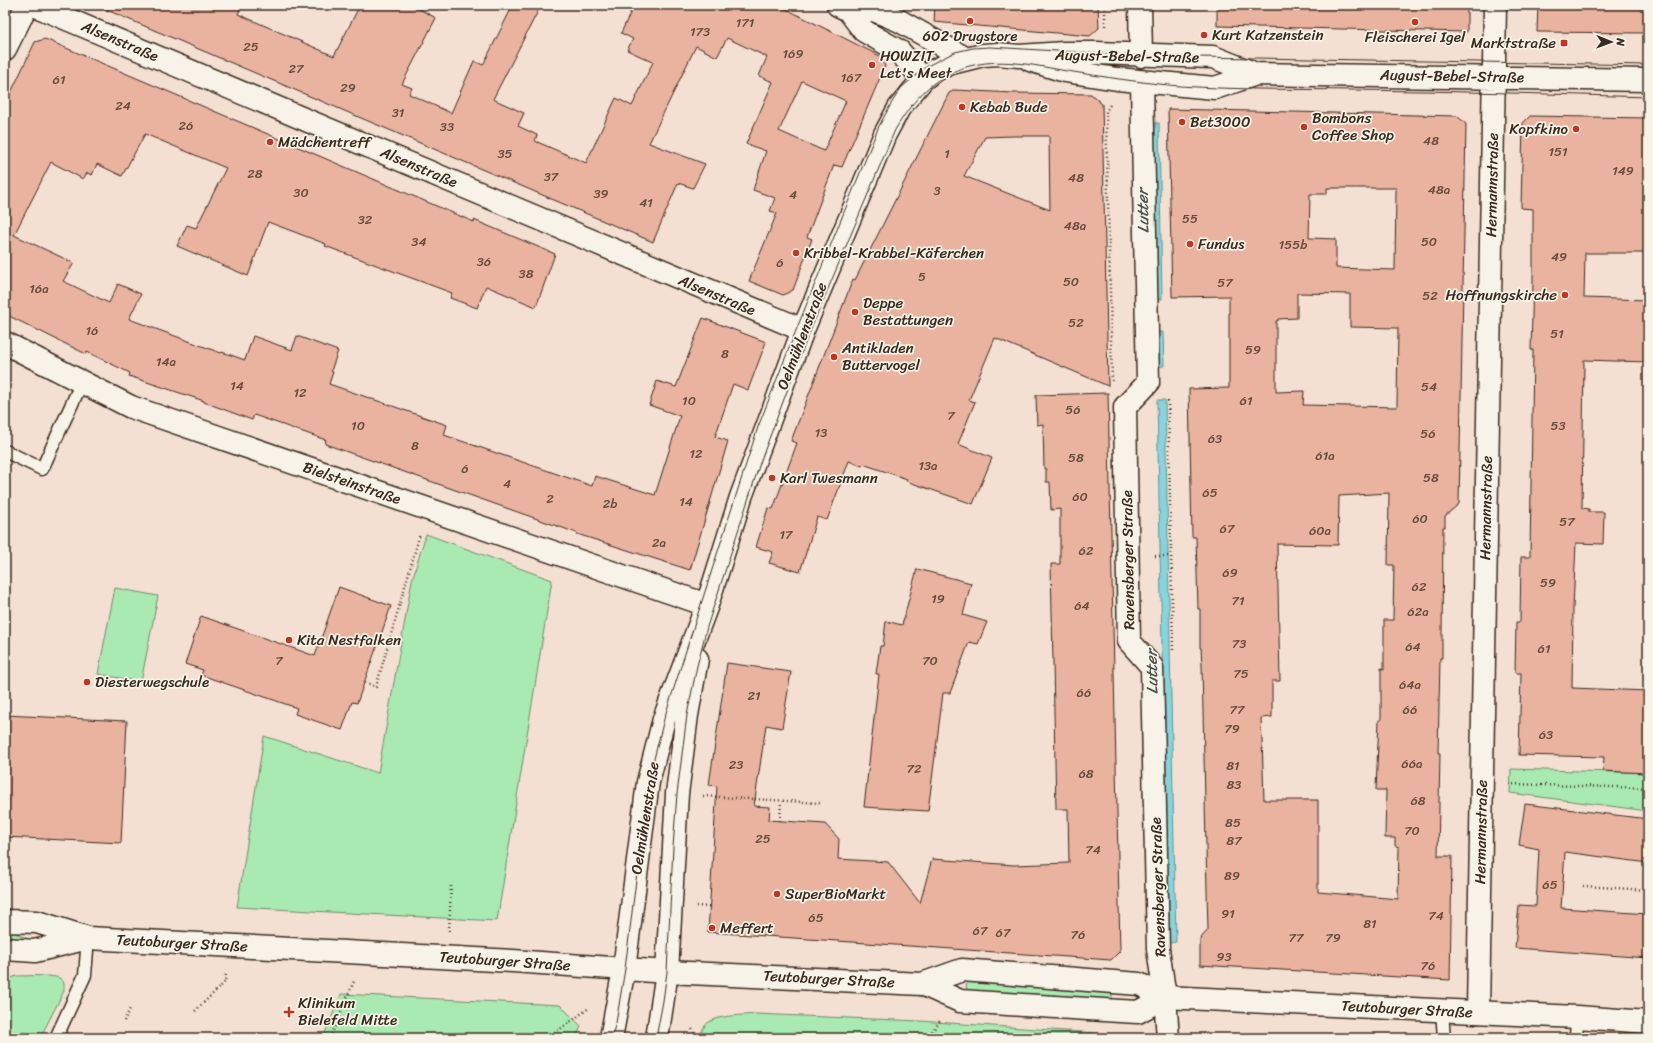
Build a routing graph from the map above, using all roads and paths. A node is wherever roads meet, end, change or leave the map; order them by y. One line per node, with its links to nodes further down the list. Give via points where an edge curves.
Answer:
1 (27, 5): 8 (street)
2 (34, 5): 18 (street, Alsenstraße)
3 (1104, 5): 7 (path)
4 (1140, 5): 10 (street)
5 (1495, 5): 13 (street, Hermannstraße)
6 (843, 8): 11 (street, via 874,10 898,20); 14 (street, via 864,31 899,51)
7 (1105, 29)
8 (5, 49)
9 (1019, 56): 10 (street, August-Bebel-Straße, via 1064,53); 11 (street, August-Bebel-Straße, via 998,54); 16 (street, August-Bebel-Straße, via 1065,71)
10 (1140, 56): 12 (street, August-Bebel-Straße, via 1213,57)
11 (965, 58): 14 (street, Oelmühlenstraße, via 940,68)
12 (1256, 74): 13 (street, August-Bebel-Straße); 16 (street, August-Bebel-Straße, via 1215,88)
13 (1494, 77): 15 (street, August-Bebel-Straße); 30 (street, Hermannstraße)
14 (923, 79): 18 (street, Oelmühlenstraße, via 899,108 885,134)
15 (1648, 80)
16 (1142, 82): 22 (street, via 1148,383)
17 (1114, 99): 22 (path, via 1106,112 1113,386)
18 (803, 330): 27 (street, Oelmühlenstraße, via 741,497)
19 (5, 343): 20 (street, Bielsteinstraße)
20 (82, 382): 23 (lane, via 42,469); 24 (street, Bielsteinstraße, via 131,407)
21 (1168, 398): 26 (path)
22 (1125, 407): 50 (street, Ravensberger Straße, via 1129,641 1152,667 1158,949)
23 (5, 451)
24 (427, 509): 27 (street, Bielsteinstraße); 29 (path, via 376,687)
25 (1160, 556): 26 (path)
26 (1169, 556): 28 (path)
27 (707, 605): 32 (street, Oelmühlenstraße, via 687,715); 47 (street, Oelmühlenstraße, via 664,719 648,782)
28 (1173, 651)
29 (365, 682)
30 (1482, 783): 31 (path); 55 (street, Hermannstraße)
31 (1648, 788)
32 (677, 794): 33 (path); 48 (street, Oelmühlenstraße)
33 (782, 801): 34 (path); 35 (path)
34 (820, 803)
35 (780, 821)
36 (451, 885): 46 (path)
37 (1583, 886): 38 (path)
38 (1648, 890)
39 (691, 906): 40 (path)
40 (710, 907)
41 (5, 921): 42 (street, Teutoburger Straße, via 37,922)
42 (88, 938): 43 (street, Teutoburger Straße); 44 (street, Teutoburger Straße, via 35,950); 60 (lane, via 85,975)
43 (229, 946): 45 (street, Teutoburger Straße); 54 (path, via 225,982)
44 (5, 949)
45 (366, 953): 46 (street, Teutoburger Straße); 61 (path)
46 (448, 958): 47 (street, Teutoburger Straße)
47 (624, 969): 48 (street, Teutoburger Straße); 63 (street, Oelmühlenstraße)
48 (667, 972): 49 (street, Teutoburger Straße); 64 (street, Oelmühlenstraße)
49 (922, 984): 50 (street, Teutoburger Straße, via 962,970 1139,984); 50 (street, Teutoburger Straße, via 960,1001 1138,1012)
50 (1165, 997): 53 (street, Teutoburger Straße); 66 (street, Ravensberger Straße)
51 (591, 1006): 62 (path)
52 (130, 1008): 57 (path)
53 (1442, 1011): 55 (street, Teutoburger Straße); 67 (lane)
54 (195, 1012)
55 (1478, 1012): 56 (street, Teutoburger Straße)
56 (1577, 1017): 58 (street, Teutoburger Straße); 68 (lane)
57 (124, 1021)
58 (1648, 1022)
59 (692, 1029): 65 (path)
60 (56, 1038)
61 (330, 1038)
62 (548, 1038)
63 (611, 1038)
64 (657, 1038)
65 (697, 1038)
66 (1168, 1038)
67 (1444, 1038)
68 (1576, 1038)

